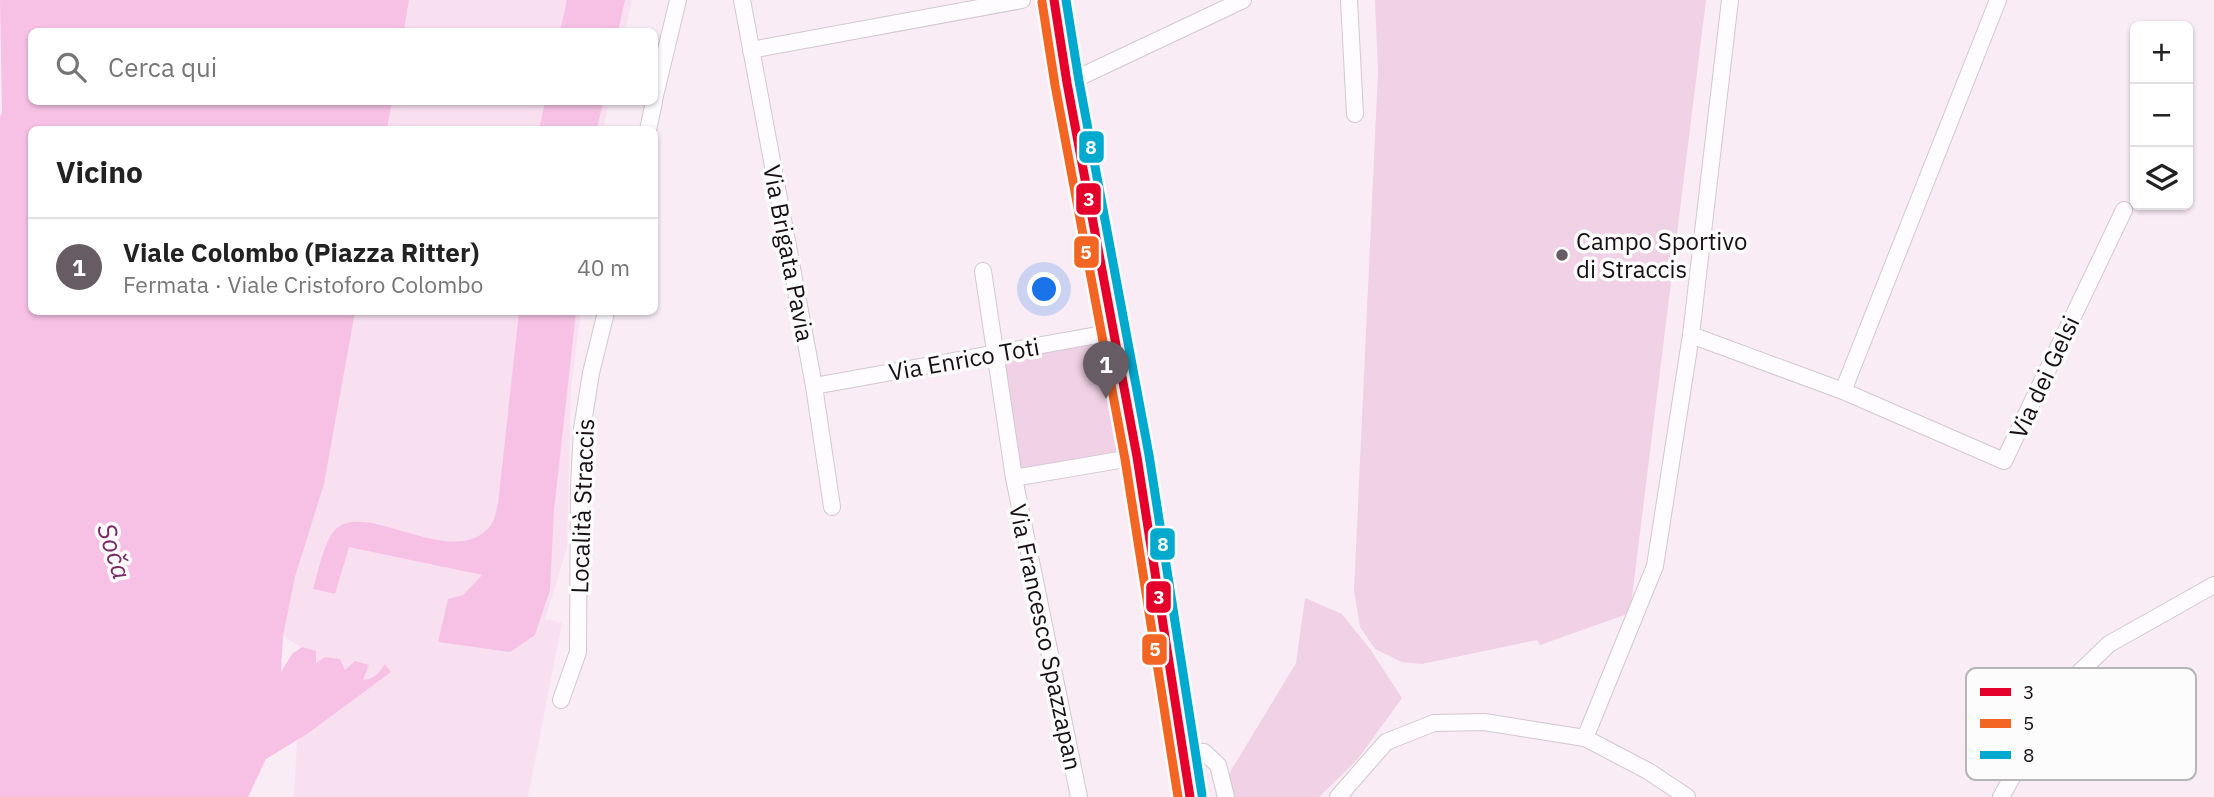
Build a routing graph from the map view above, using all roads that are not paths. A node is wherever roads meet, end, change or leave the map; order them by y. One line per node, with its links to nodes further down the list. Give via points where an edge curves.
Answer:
1 (678, 0): 11 (street)
2 (742, 0): 9 (street, Via Brigata Pavia)
3 (1022, 0): 9 (street)
4 (1054, 0): 10 (street)
5 (1243, 0): 10 (street)
6 (1349, 0): 13 (street)
7 (1730, 0): 19 (street)
8 (1998, 0): 22 (street)
9 (751, 50): 21 (street, Via Brigata Pavia)
10 (1067, 83): 18 (street)
11 (658, 84)
12 (653, 105): 14 (street)
13 (1355, 114)
14 (649, 126)
15 (2124, 210): 22 (street, Via dei Gelsi, via 2004,461)
16 (983, 271): 20 (street, Via Francesco Spazzapan)
17 (605, 315): 28 (street, Località Straccis, via 582,429 578,652)
18 (1114, 332): 20 (street, Via Enrico Toti); 23 (street)
19 (1691, 335): 22 (street, Via dei Gelsi); 29 (street, via 1655,566)
20 (995, 352): 21 (street, Via Enrico Toti); 24 (street, Via Francesco Spazzapan)
21 (814, 386): 25 (street, Via Brigata Pavia)
22 (1843, 391)
23 (1137, 457): 24 (street); 30 (street)
24 (1014, 478): 32 (street, Via Francesco Spazzapan)
25 (832, 507)
26 (2214, 585): 27 (street, via 2109,644)
27 (2084, 668)
28 (561, 700)
29 (1585, 737): 35 (street, via 1484,722 1434,723 1386,742); 36 (street)
30 (1183, 755): 33 (street); 34 (street, via 1204,752 1218,765)
31 (2011, 780): 37 (street)
32 (1079, 797)
33 (1190, 797)
34 (1226, 797)
35 (1338, 797)
36 (1687, 797)
37 (2001, 797)

